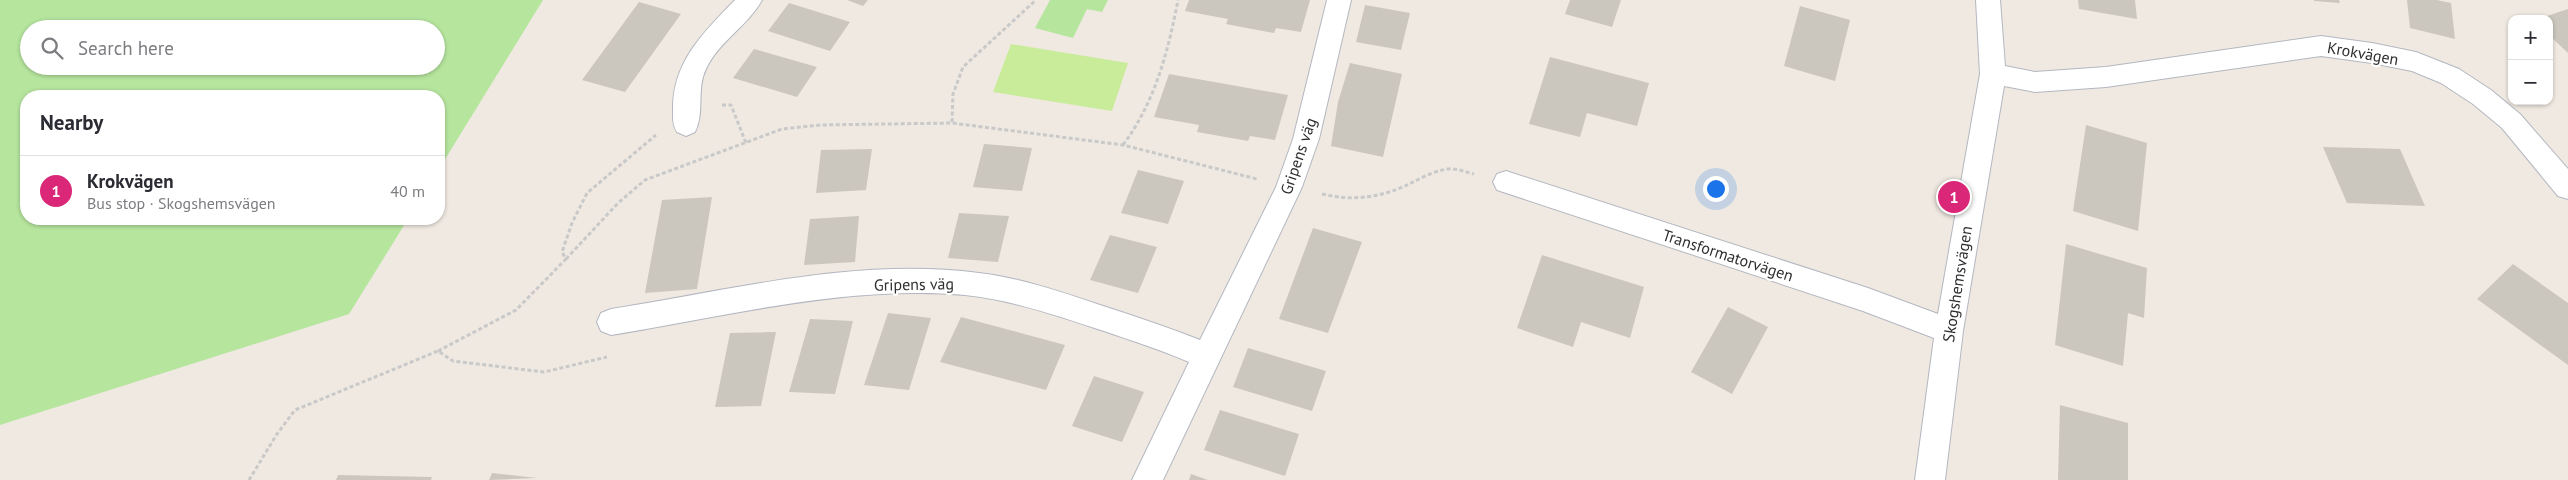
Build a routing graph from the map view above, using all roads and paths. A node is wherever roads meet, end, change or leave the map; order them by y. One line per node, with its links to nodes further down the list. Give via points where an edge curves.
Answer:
1 (750, 0): 9 (street, via 705,51 693,70 689,81)
2 (1036, 0): 8 (path, via 963,67 950,102)
3 (1178, 0): 11 (path, via 1170,49 1136,129)
4 (1339, 0): 13 (street, Gripens väg, via 1306,139)
5 (1988, 0): 6 (street, Skogshemsvägen)
6 (1993, 74): 14 (street, Krokvägen, via 2035,82 2106,77 2321,46 2372,53 2416,62 2450,76 2482,97 2511,121); 17 (street, Skogshemsvägen)
7 (737, 122): 10 (path)
8 (952, 123): 10 (path, via 820,125 782,130); 11 (path)
9 (686, 125): 15 (path, via 670,123 587,193 562,252)
10 (746, 143): 15 (path, via 645,180 618,203)
11 (1123, 145): 13 (path)
12 (1506, 182): 13 (path, via 1454,169 1369,198 1340,198); 17 (street, Transformatorvägen, via 1868,300)
13 (1289, 187): 19 (street, Gripens väg)
14 (2568, 188)
15 (566, 259): 18 (path, via 516,310)
16 (611, 322): 18 (path, via 607,358 544,372 453,361); 19 (street, Gripens väg, via 830,288 920,281 964,283 1035,296 1180,344)
17 (1949, 331): 22 (street, Skogshemsvägen)
18 (438, 351): 20 (path, via 295,410)
19 (1208, 357): 21 (street, Gripens väg)
20 (249, 480)
21 (1147, 480)
22 (1930, 480)

